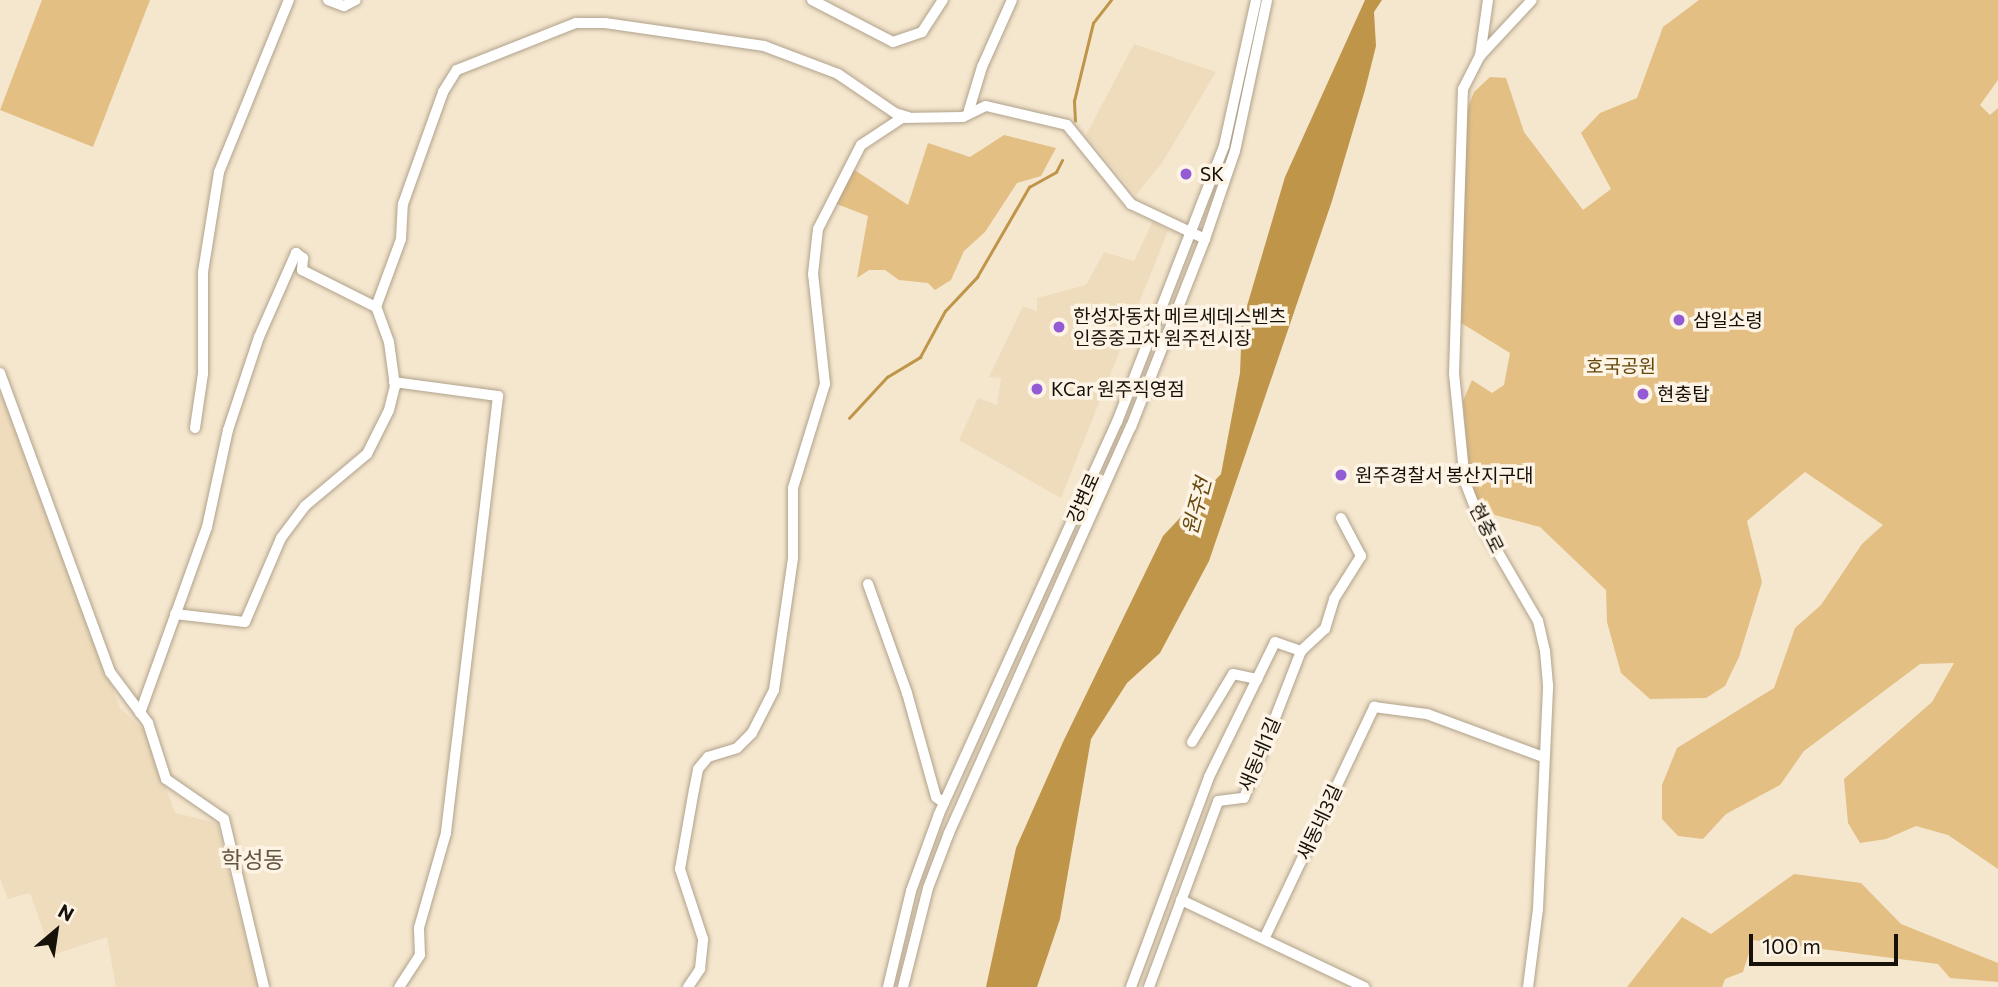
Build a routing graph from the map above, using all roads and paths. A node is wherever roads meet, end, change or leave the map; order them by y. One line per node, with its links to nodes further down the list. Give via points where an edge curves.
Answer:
1 (289, 0): 19 (street, via 219,172 203,272 203,374)
2 (328, 0): 3 (street, via 344,6)
3 (356, 0)
4 (812, 0): 5 (street, via 893,42 922,33)
5 (943, 0)
6 (1012, 0): 12 (street, via 982,67)
7 (1256, 0): 14 (street, 강변로, via 1224,146)
8 (1266, 0): 15 (street, 강변로, via 1235,151)
9 (1488, 0): 11 (street)
10 (1532, 0): 11 (street, 현충로)
11 (1480, 56): 27 (street, 현충로, via 1463,89 1458,131 1454,374 1458,440 1465,482 1480,523 1521,589 1545,650 1548,685)
12 (969, 110): 13 (street, via 963,117); 14 (street, via 986,106 1067,125 1131,204)
13 (913, 118): 16 (street, via 895,113 838,74 764,47 605,23 576,23 467,65 450,77 403,204 399,247); 35 (street, via 902,118 861,145 817,229 813,274 825,384 793,488 793,558 774,690 752,733 737,748 708,757 698,769 680,869 703,939 700,969)
14 (1189, 232): 15 (street); 28 (street, 강변로, via 1117,422)
15 (1205, 239): 37 (street, 강변로, via 1131,427 928,888)
16 (376, 307): 18 (street, via 389,342); 22 (street, via 302,270 303,258 296,253 259,337 236,407 207,527)
17 (0, 373): 25 (street, via 74,568 89,621 110,672)
18 (394, 382): 22 (street, via 389,410 367,454 305,506 281,538 246,622); 34 (street, via 498,396 446,833 419,928 420,955)
19 (195, 428)
20 (1340, 518): 23 (street, 새동네1길, via 1361,556 1334,599 1325,629)
21 (868, 584): 28 (street, via 907,693 936,797)
22 (176, 614): 25 (street)
23 (1301, 651): 24 (street, via 1275,642); 29 (street, 새동네1길, via 1244,798 1218,800)
24 (1257, 679): 26 (street, via 1233,674); 38 (street, via 1209,777)
25 (140, 713): 33 (street, via 166,779 224,819)
26 (1192, 741)
27 (1543, 757): 30 (street, 새동네3길, via 1427,714 1374,707); 32 (street, 현충로, via 1538,909)
28 (944, 803): 36 (street, 강변로, via 911,891)
29 (1181, 900): 30 (street); 39 (street, 새동네1길)
30 (1265, 937): 31 (street)
31 (1341, 982): 40 (street)
32 (1524, 986)
33 (264, 987)
34 (399, 987)
35 (688, 987)
36 (888, 987)
37 (903, 987)
38 (1131, 987)
39 (1149, 987)
40 (1364, 987)

